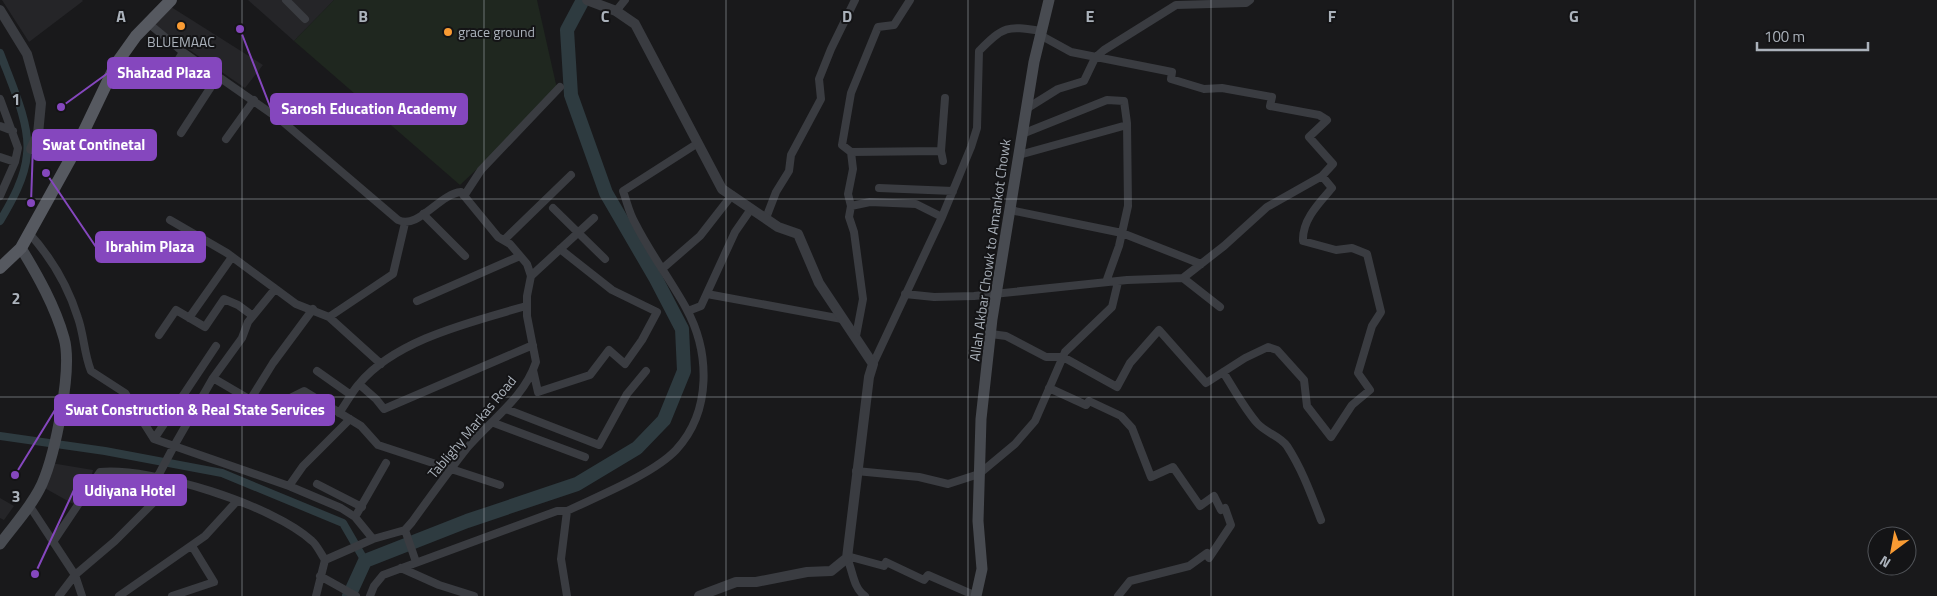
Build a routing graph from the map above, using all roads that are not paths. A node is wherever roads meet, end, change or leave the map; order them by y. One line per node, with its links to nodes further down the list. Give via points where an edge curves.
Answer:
1 (167, 0): 35 (main road, via 114,64)
2 (171, 0): 13 (main road)
3 (286, 0): 12 (street)
4 (587, 0): 11 (street)
5 (625, 0): 11 (street)
6 (856, 0): 53 (street, via 819,80 821,99 791,156 789,171)
7 (910, 0): 33 (street, via 894,24 878,26 865,54 851,93 842,145)
8 (1049, 0): 14 (main road, Allah Akbar Chowk to Amankot Chowk)
9 (1250, 0): 16 (street, via 1176,5)
10 (0, 10): 31 (street, via 27,54 42,103)
11 (616, 11): 30 (street, via 635,24)
12 (305, 20)
13 (148, 23): 15 (street); 35 (main road, via 116,64)
14 (1041, 33): 16 (street, via 1071,52); 23 (main road, Allah Akbar Chowk to Amankot Chowk); 42 (street, via 1011,27 993,37 979,51 977,128)
15 (183, 52): 17 (street); 18 (street, via 169,74)
16 (1095, 58): 23 (street, via 1084,81 1058,89); 40 (street, via 1172,72 1171,79 1204,89 1222,88 1272,97 1270,106 1319,115 1327,120 1309,137 1333,164)
17 (218, 76): 22 (street); 27 (street)
18 (179, 84)
19 (560, 87): 45 (street, via 481,170)
20 (944, 98): 32 (street)
21 (0, 99): 26 (street)
22 (254, 100): 29 (street); 55 (street)
23 (1026, 108): 28 (main road, Allah Akbar Chowk to Amankot Chowk)
24 (1127, 125): 28 (street, via 1124,101 1107,100); 34 (street); 58 (street, via 1128,206)
25 (0, 126): 26 (street)
26 (13, 131): 31 (street)
27 (181, 134)
28 (1022, 134): 34 (main road, Allah Akbar Chowk to Amankot Chowk)
29 (226, 139)
30 (698, 143): 44 (street, via 722,189); 68 (street, via 623,191 634,222)
31 (27, 147): 35 (street); 38 (street)
32 (941, 151): 33 (street); 37 (street)
33 (851, 152): 46 (street, via 853,169 848,194)
34 (1019, 155): 49 (main road, Allah Akbar Chowk to Amankot Chowk)
35 (71, 156): 56 (main road)
36 (0, 157): 38 (street)
37 (943, 161)
38 (15, 162): 43 (street)
39 (571, 175): 59 (street)
40 (1322, 176): 66 (street, via 1267,207); 97 (street, via 1332,188 1302,230 1303,241 1336,250 1352,248 1367,254 1381,312 1372,326 1358,373 1370,390 1352,405 1331,437 1307,406 1304,380 1277,350 1268,347)
41 (879, 188): 42 (street)
42 (953, 192): 51 (street)
43 (0, 194)
44 (732, 195): 48 (street); 68 (street, via 700,236)
45 (464, 196): 50 (street, via 461,192 452,193); 59 (street)
46 (851, 206): 51 (street, via 870,202 916,204); 88 (street, via 849,217 863,299)
47 (553, 208): 57 (street)
48 (751, 209): 53 (street); 75 (street, via 735,232)
49 (1010, 210): 58 (street); 74 (main road, Allah Akbar Chowk to Amankot Chowk)
50 (423, 214): 55 (street); 62 (street)
51 (942, 217): 76 (street)
52 (594, 218): 57 (street)
53 (766, 218): 85 (street, via 778,227 798,234 819,283)
54 (170, 220): 64 (street)
55 (405, 224): 83 (street, via 393,274)
56 (28, 232): 60 (main road); 107 (street, via 45,250 63,281 78,318 91,370 125,393)
57 (577, 233): 61 (street); 65 (street)
58 (1122, 234): 66 (street); 71 (street)
59 (504, 240): 63 (street)
60 (21, 248): 67 (main road); 119 (main road, via 41,280 64,339 66,362 59,426 50,463)
61 (560, 249): 69 (street); 94 (street, via 612,290 657,312 624,364 609,350 590,375 538,392)
62 (465, 256)
63 (520, 256): 69 (street); 77 (street)
64 (232, 257): 73 (street); 84 (street)
65 (605, 259)
66 (1201, 264): 70 (street)
67 (0, 268)
68 (662, 269): 81 (street)
69 (531, 276): 78 (street, Tablighy Markas Road)
70 (1183, 278): 72 (street, via 1158,277); 79 (street)
71 (1106, 282): 72 (street); 74 (street)
72 (1118, 282): 91 (street, via 1112,307)
73 (276, 289): 80 (street, via 296,304); 82 (street)
74 (996, 293): 76 (street, via 934,297); 86 (main road, Allah Akbar Chowk to Amankot Chowk)
75 (707, 294): 81 (street, via 701,306); 85 (street)
76 (905, 294): 93 (street)
77 (417, 301)
78 (526, 306): 89 (street, Tablighy Markas Road); 92 (street, via 470,322 410,346)
79 (1220, 307)
80 (313, 309): 83 (street); 102 (street, via 273,362)
81 (688, 311): 121 (street, via 698,335 704,388 688,435 675,451 644,472)
82 (253, 316): 84 (street, via 224,299 205,327); 98 (street, via 242,338)
83 (329, 317): 92 (street)
84 (189, 318): 87 (street, via 176,310)
85 (842, 319): 88 (street)
86 (991, 334): 91 (street, via 1006,336 1046,357); 113 (main road, Allah Akbar Chowk to Amankot Chowk)
87 (159, 335)
88 (856, 336): 93 (street)
89 (533, 344): 94 (street, Tablighy Markas Road); 99 (street, via 384,409)
90 (216, 346): 107 (street)
91 (1063, 357): 97 (street, via 1118,387 1130,363 1159,330 1206,383); 100 (street)
92 (381, 364): 99 (street)
93 (873, 364): 112 (street)
94 (534, 370): 103 (street, Tablighy Markas Road)
95 (646, 371): 103 (street, via 627,394 600,445)
96 (316, 372): 101 (street)
97 (1223, 372): 123 (street, via 1257,423 1287,446 1306,480)
98 (213, 378): 102 (street); 108 (street)
99 (359, 384): 101 (street)
100 (1049, 388): 113 (street, via 1035,421 1015,444); 148 (street, via 1086,405 1089,400 1121,416 1132,428 1151,477 1173,467 1200,506 1214,496 1221,510 1225,508 1231,525 1210,558 1207,554 1189,566 1130,581)
101 (351, 395): 104 (street)
102 (250, 400): 104 (street, via 282,418 292,397 304,391)
103 (506, 409): 106 (street, Tablighy Markas Road)
104 (339, 413): 105 (street)
105 (350, 419): 111 (street, via 378,444); 117 (street, via 303,466)
106 (494, 423): 109 (street); 111 (street, Tablighy Markas Road, via 468,447)
107 (154, 439): 108 (street)
108 (174, 446): 114 (street); 117 (street)
109 (585, 457)
110 (386, 463): 120 (street)
111 (452, 468): 116 (street); 124 (street, Tablighy Markas Road)
112 (856, 471): 113 (street, via 919,477 948,484); 129 (street)
113 (980, 474): 147 (main road, Allah Akbar Chowk to Amankot Chowk, via 978,521 982,569)
114 (158, 476): 118 (street); 126 (street, via 100,472); 133 (street, via 160,496)
115 (317, 484): 120 (street)
116 (500, 485)
117 (289, 486): 122 (street, via 342,508)
118 (238, 501): 128 (street); 130 (street, via 274,516 312,541)
119 (29, 505): 126 (street); 127 (main road)
120 (362, 507): 122 (street)
121 (567, 511): 131 (street, via 545,515); 144 (street, via 560,559)
122 (355, 517): 125 (street)
123 (1321, 520)
124 (404, 530): 125 (street); 131 (street)
125 (373, 539): 130 (street)
126 (53, 542): 133 (street)
127 (0, 544)
128 (192, 546): 138 (street); 139 (street, via 214,582)
129 (847, 557): 145 (street, via 831,571 736,582); 146 (street, via 856,586); 147 (street, via 884,566 886,562 924,580 928,575)
130 (325, 560): 134 (street)
131 (416, 562): 132 (street)
132 (401, 568): 142 (street, via 383,575); 143 (street)
133 (75, 575): 135 (street); 136 (street)
134 (322, 577): 140 (street); 141 (street)
135 (80, 592): 137 (street)
136 (59, 596)
137 (73, 596)
138 (119, 596)
139 (172, 596)
140 (316, 596)
141 (356, 596)
142 (370, 596)
143 (474, 596)
144 (567, 596)
145 (699, 596)
146 (865, 596)
147 (976, 596)
148 (1118, 596)

